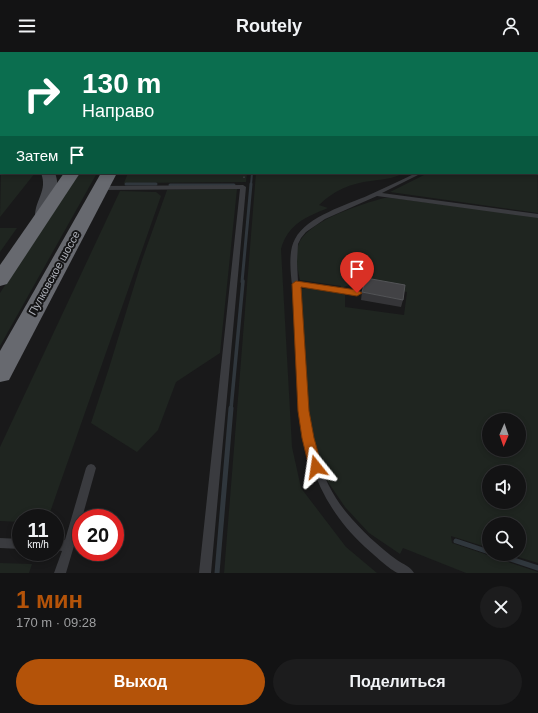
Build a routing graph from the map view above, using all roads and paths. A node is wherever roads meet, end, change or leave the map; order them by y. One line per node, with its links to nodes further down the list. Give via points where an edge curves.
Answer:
1 (48, 174): 7 (main road, via 52,187 43,205)
2 (71, 174): 7 (highway)
3 (418, 174): 5 (lane)
4 (105, 180): 11 (highway, Пулковское шоссе); 18 (lane, via 243,187)
5 (377, 194): 6 (lane); 9 (lane, via 326,217 310,226 297,238 293,259)
6 (538, 216)
7 (42, 217): 8 (highway)
8 (0, 280)
9 (296, 284): 10 (lane); 19 (lane, via 303,411 316,467 329,496 348,524)
10 (357, 293)
11 (0, 373)
12 (91, 468): 16 (lane)
13 (0, 543): 14 (lane)
14 (12, 544)
15 (64, 546): 16 (lane)
16 (69, 546): 17 (lane)
17 (60, 573)
18 (205, 573)
19 (408, 573)

